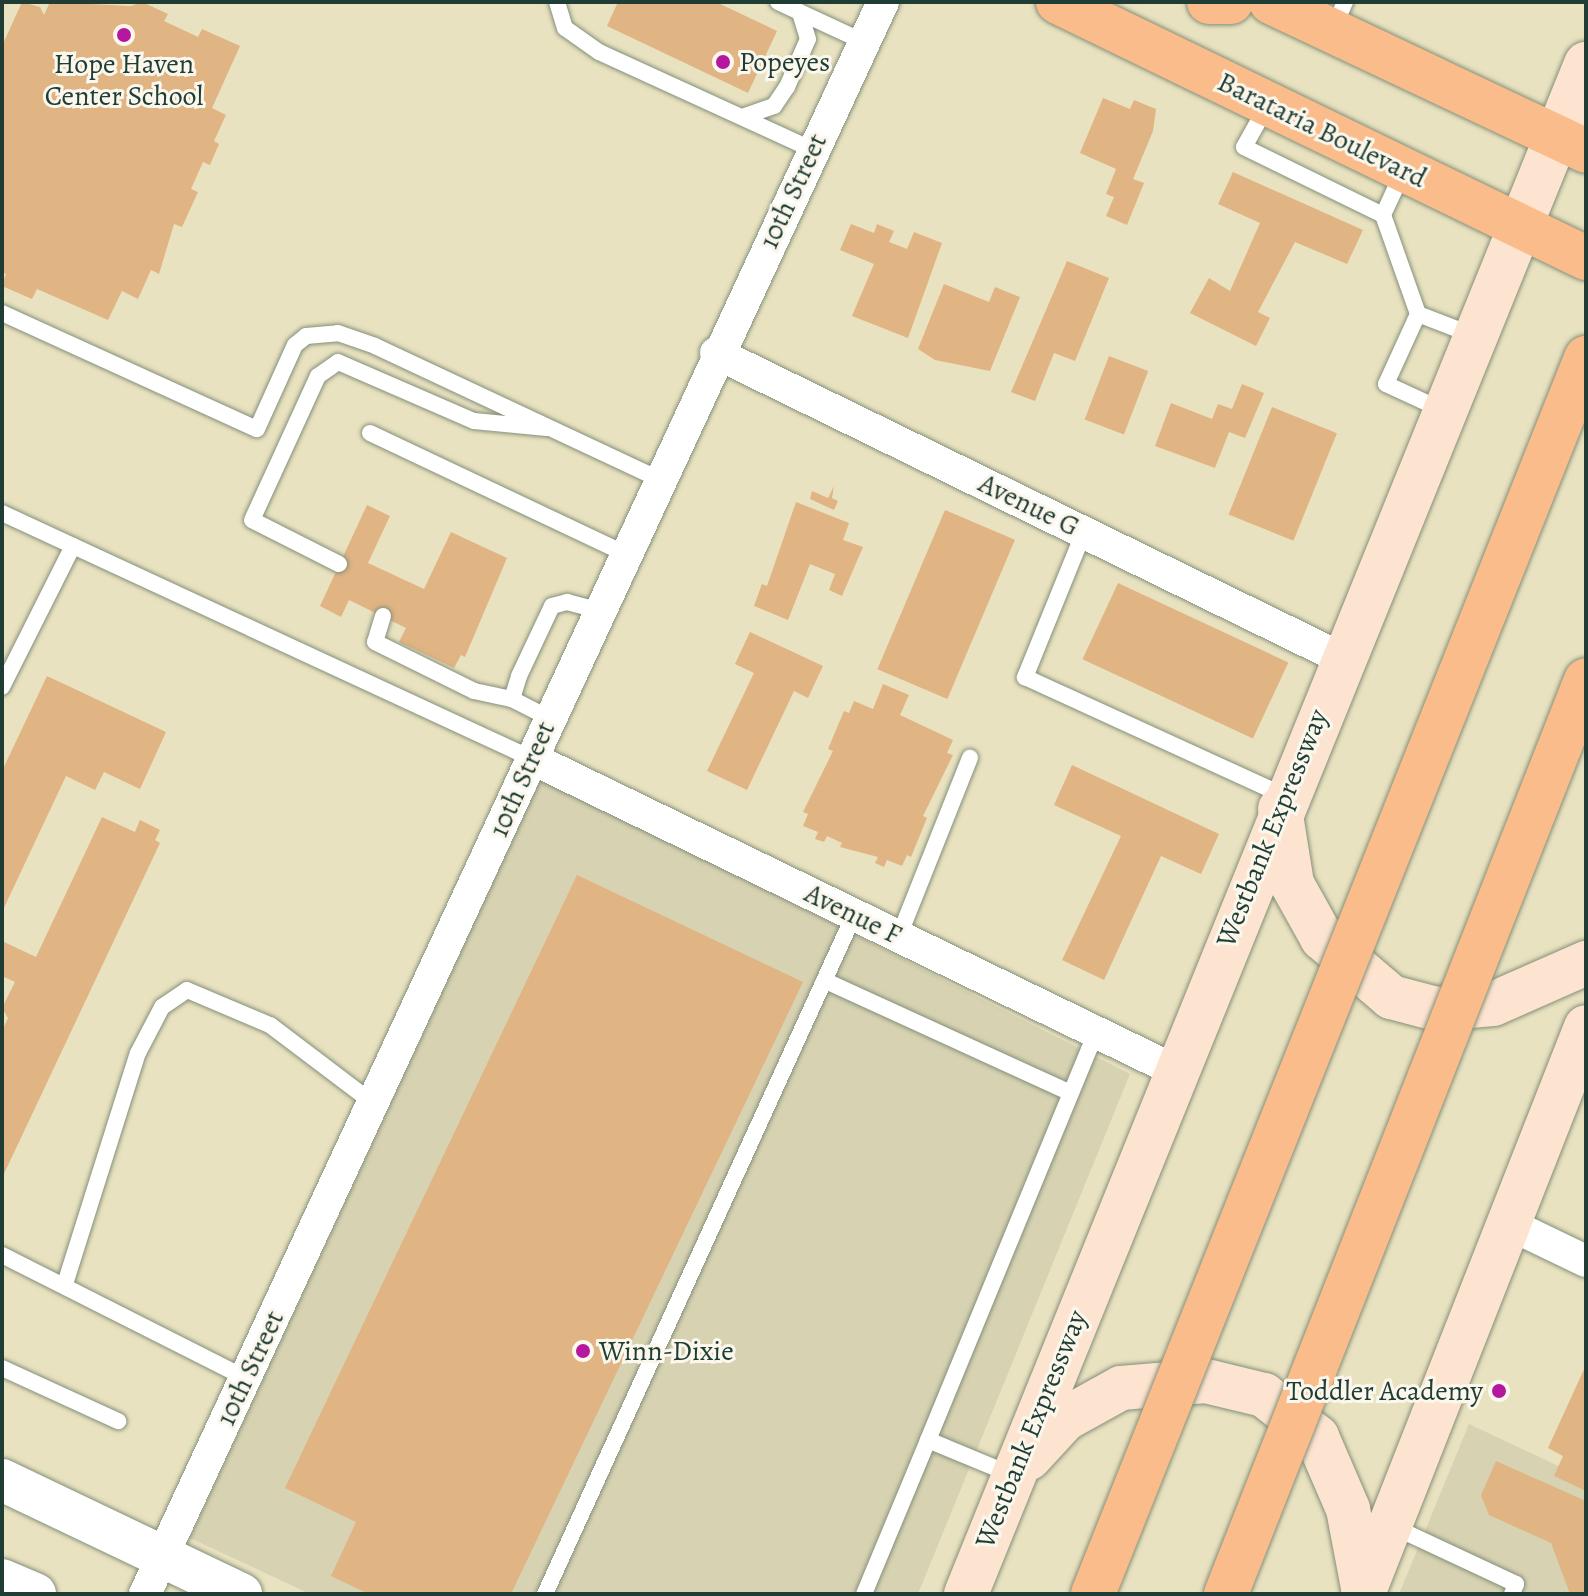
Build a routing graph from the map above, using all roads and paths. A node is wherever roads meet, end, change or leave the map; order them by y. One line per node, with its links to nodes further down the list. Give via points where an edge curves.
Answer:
1 (557, 2): 13 (lane, via 565,28 599,52)
2 (778, 2): 8 (lane)
3 (883, 2): 10 (street, 10th Street)
4 (1058, 2): 12 (main road, Barataria Boulevard)
5 (1209, 2): 6 (main road)
6 (1231, 2)
7 (1271, 2): 9 (main road)
8 (800, 12): 10 (lane); 13 (lane, via 808,39 787,87 774,106)
9 (1339, 16): 14 (main road)
10 (864, 42): 15 (street, 10th Street)
11 (1586, 64): 14 (main road, Westbank Expressway)
12 (1268, 104): 16 (main road, Barataria Boulevard); 17 (lane, via 1244,147)
13 (742, 117): 15 (lane)
14 (1572, 144): 18 (main road, Westbank Expressway)
15 (813, 150): 23 (street, 10th Street)
16 (1404, 171): 17 (lane); 18 (main road, Barataria Boulevard)
17 (1383, 215): 21 (lane)
18 (1521, 227): 19 (main road, Barataria Boulevard); 22 (main road, Westbank Expressway)
19 (1586, 258)
20 (2, 313): 26 (lane, via 257,429 295,345 322,332 375,346)
21 (1418, 314): 22 (lane); 25 (lane, via 1386,384)
22 (1475, 336): 25 (main road, Westbank Expressway)
23 (716, 353): 28 (street, 10th Street); 30 (street, Avenue G)
24 (1586, 358): 71 (main road, bridge)
25 (1444, 411): 36 (main road, Westbank Expressway)
26 (561, 430): 28 (lane); 33 (lane, via 474,421 338,362 318,376 252,520)
27 (370, 433): 32 (lane)
28 (659, 479): 32 (street, 10th Street)
29 (2, 513): 31 (lane)
30 (1084, 532): 36 (street, Avenue G); 43 (lane, via 1025,677)
31 (73, 546): 38 (lane); 42 (lane)
32 (626, 554): 34 (street, 10th Street)
33 (339, 564)
34 (600, 611): 39 (lane, via 567,602 552,606); 40 (street, 10th Street)
35 (383, 616): 39 (lane, via 375,642 474,691)
36 (1341, 658): 43 (main road, Westbank Expressway)
37 (1586, 680): 72 (main road, bridge)
38 (2, 687)
39 (512, 699): 40 (lane)
40 (549, 718): 42 (street, 10th Street)
41 (970, 758): 45 (lane)
42 (533, 759): 44 (street, Avenue F); 52 (street, 10th Street)
43 (1283, 802): 46 (main road, via 1292,884 1322,938 1391,997 1436,1009 1493,1004); 50 (main road, Westbank Expressway)
44 (854, 915): 45 (street, Avenue F); 47 (lane)
45 (899, 936): 49 (street, Avenue F)
46 (1586, 963)
47 (826, 981): 51 (lane); 68 (lane)
48 (1586, 1028): 53 (main road)
49 (1096, 1032): 50 (street, Avenue F); 51 (lane)
50 (1174, 1070): 61 (main road, Westbank Expressway)
51 (1071, 1093): 60 (lane)
52 (373, 1103): 56 (lane, via 270,1025 187,990 162,1007 138,1053); 58 (street, 10th Street)
53 (1509, 1224): 55 (street); 63 (main road)
54 (2, 1255): 56 (lane)
55 (1586, 1261)
56 (65, 1284): 58 (lane)
57 (2, 1368): 59 (lane)
58 (245, 1378): 64 (street, 10th Street)
59 (118, 1421)
60 (928, 1440): 61 (lane); 69 (lane)
61 (1013, 1476): 70 (main road, Westbank Expressway); 73 (main road, via 1065,1419 1121,1388 1206,1381 1264,1395 1317,1437 1348,1509)
62 (2, 1480): 64 (street)
63 (1390, 1525): 73 (main road); 74 (lane, via 1516,1584)
64 (154, 1576): 67 (street)
65 (2, 1580): 66 (street)
66 (35, 1594)
67 (241, 1594)
68 (545, 1594)
69 (864, 1594)
70 (966, 1594)
71 (1093, 1594)
72 (1226, 1594)
73 (1363, 1594)
74 (1512, 1594)

